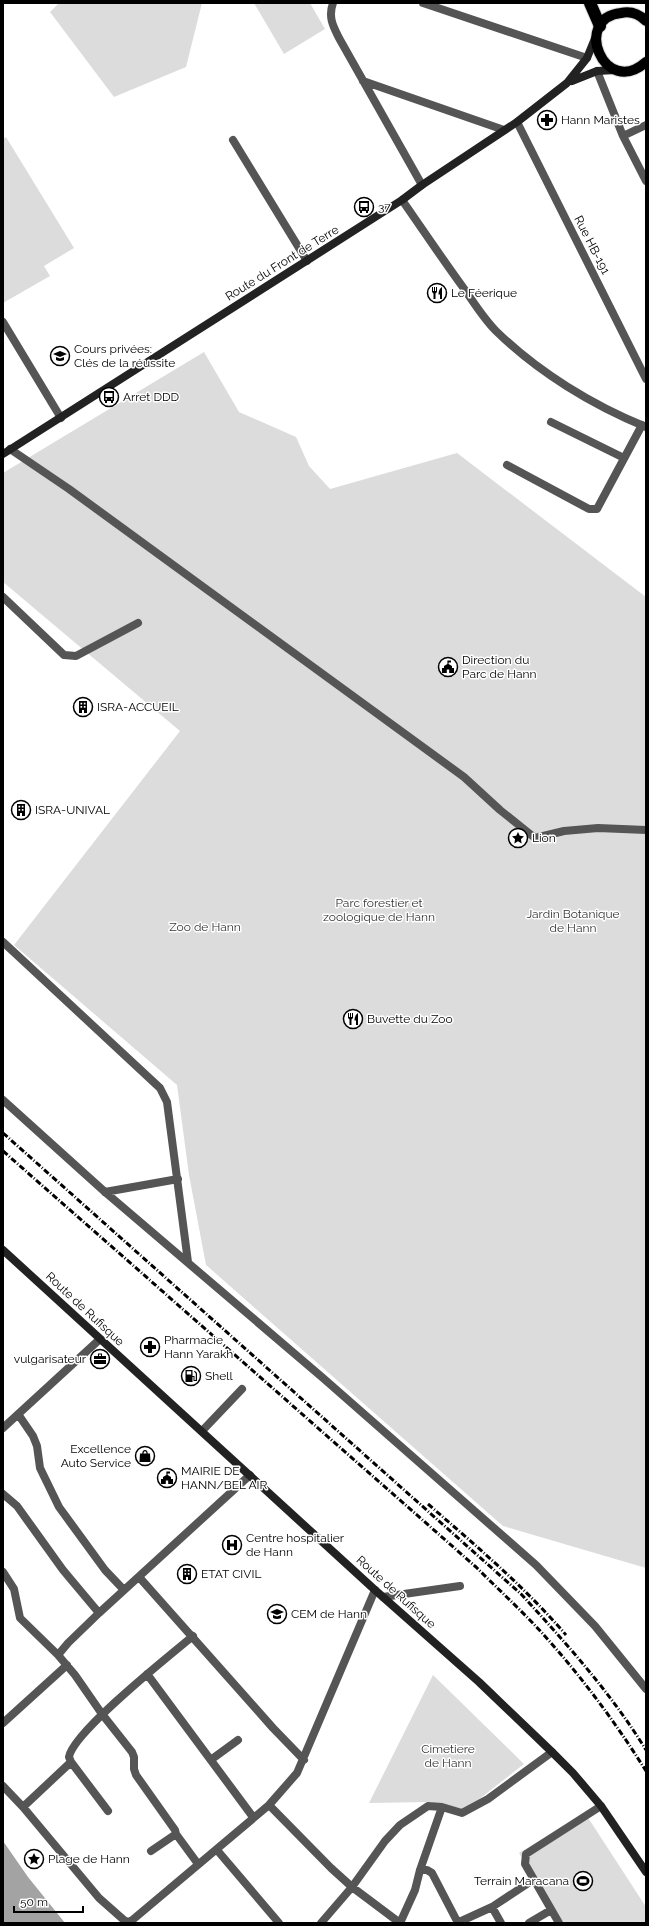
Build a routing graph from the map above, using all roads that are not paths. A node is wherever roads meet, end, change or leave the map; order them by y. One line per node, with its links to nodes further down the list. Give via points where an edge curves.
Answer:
1 (333, 3): 10 (street, via 330,11 331,20)
2 (423, 3): 6 (street)
3 (590, 3): 5 (highway)
4 (644, 16): 5 (main road, via 618,13 610,16)
5 (598, 31): 6 (main road); 8 (main road, via 598,53 603,61)
6 (587, 58): 11 (main road)
7 (646, 62): 8 (main road, via 632,70)
8 (618, 70): 9 (main road)
9 (597, 71): 11 (main road); 15 (street)
10 (363, 81): 14 (street); 18 (street)
11 (567, 83): 12 (main road, Route du Front de Terre)
12 (517, 122): 14 (main road, Route du Front de Terre); 22 (street, Rue HB-191)
13 (646, 125): 15 (street)
14 (504, 130): 18 (main road, Route du Front de Terre)
15 (623, 136): 17 (street)
16 (233, 140): 20 (street)
17 (646, 181)
18 (422, 185): 19 (main road, Route du Front de Terre)
19 (402, 200): 20 (main road, Route du Front de Terre); 26 (street, via 495,330 560,381)
20 (306, 261): 24 (main road, Route du Front de Terre)
21 (3, 322): 24 (street)
22 (644, 369): 23 (street, Rue HB-191)
23 (646, 379)
24 (61, 418): 27 (main road, Route du Front de Terre)
25 (550, 422): 28 (street)
26 (644, 426): 28 (street)
27 (6, 452): 32 (street, via 69,489 464,777 535,838 564,831 598,828)
28 (624, 458): 29 (street, via 597,509 593,510)
29 (507, 465)
30 (3, 597): 31 (street, via 64,655 76,656)
31 (138, 623)
32 (646, 830)
33 (3, 942): 35 (street, via 160,1088 167,1102)
34 (3, 1100): 36 (street)
35 (178, 1179): 36 (street); 38 (street)
36 (105, 1192): 38 (street)
37 (3, 1250): 39 (main road, Route de Rufisque)
38 (188, 1262): 57 (street, via 536,1565 595,1626)
39 (100, 1339): 41 (street); 43 (main road, Route de Rufisque)
40 (242, 1389): 43 (street)
41 (18, 1414): 42 (street); 49 (street, via 33,1436 40,1468 59,1507 105,1570)
42 (3, 1428)
43 (202, 1431): 44 (main road, Route de Rufisque)
44 (250, 1475): 47 (street); 50 (main road, Route de Rufisque)
45 (3, 1494): 52 (street, via 17,1506 63,1570)
46 (3, 1572): 54 (street, via 14,1589 20,1618)
47 (139, 1577): 49 (street); 53 (street)
48 (460, 1586): 51 (street)
49 (124, 1590): 52 (street)
50 (375, 1590): 51 (main road, Route de Rufisque); 63 (street)
51 (383, 1597): 61 (main road, Route de Rufisque, via 479,1682)
52 (99, 1613): 54 (street)
53 (193, 1636): 56 (street); 63 (street)
54 (58, 1655): 55 (street)
55 (67, 1665): 58 (street); 59 (street)
56 (147, 1674): 58 (street); 62 (street)
57 (646, 1688)
58 (102, 1714): 64 (street, via 83,1734 70,1753); 72 (street, via 132,1752 136,1775)
59 (3, 1723)
60 (238, 1740): 62 (street)
61 (552, 1752): 67 (main road, Route de Rufisque, via 573,1772); 69 (street, via 488,1799 462,1813)
62 (212, 1759): 71 (street)
63 (304, 1760): 66 (street, via 297,1773)
64 (71, 1762): 68 (street); 70 (street)
65 (3, 1786): 68 (street)
66 (269, 1805): 71 (street); 79 (street)
67 (601, 1806): 77 (main road, Route de Rufisque); 78 (street, via 526,1854 525,1864)
68 (23, 1807): 82 (street, via 99,1898)
69 (442, 1807): 76 (street); 79 (street, via 428,1806 400,1825 385,1841)
70 (108, 1812)
71 (254, 1817): 73 (street)
72 (176, 1834): 74 (street); 75 (street)
73 (217, 1850): 75 (street); 83 (street)
74 (151, 1851)
75 (198, 1864): 82 (street, via 130,1922)
76 (420, 1870): 85 (street, via 415,1890); 86 (street, via 432,1873)
77 (646, 1872)
78 (533, 1880): 80 (street); 81 (street)
79 (352, 1887): 84 (street); 85 (street)
80 (492, 1907): 86 (street); 87 (street)
81 (551, 1910): 88 (street); 89 (street)
82 (125, 1922)
83 (279, 1923)
84 (322, 1923)
85 (400, 1923)
86 (458, 1923)
87 (501, 1923)
88 (530, 1923)
89 (559, 1923)

